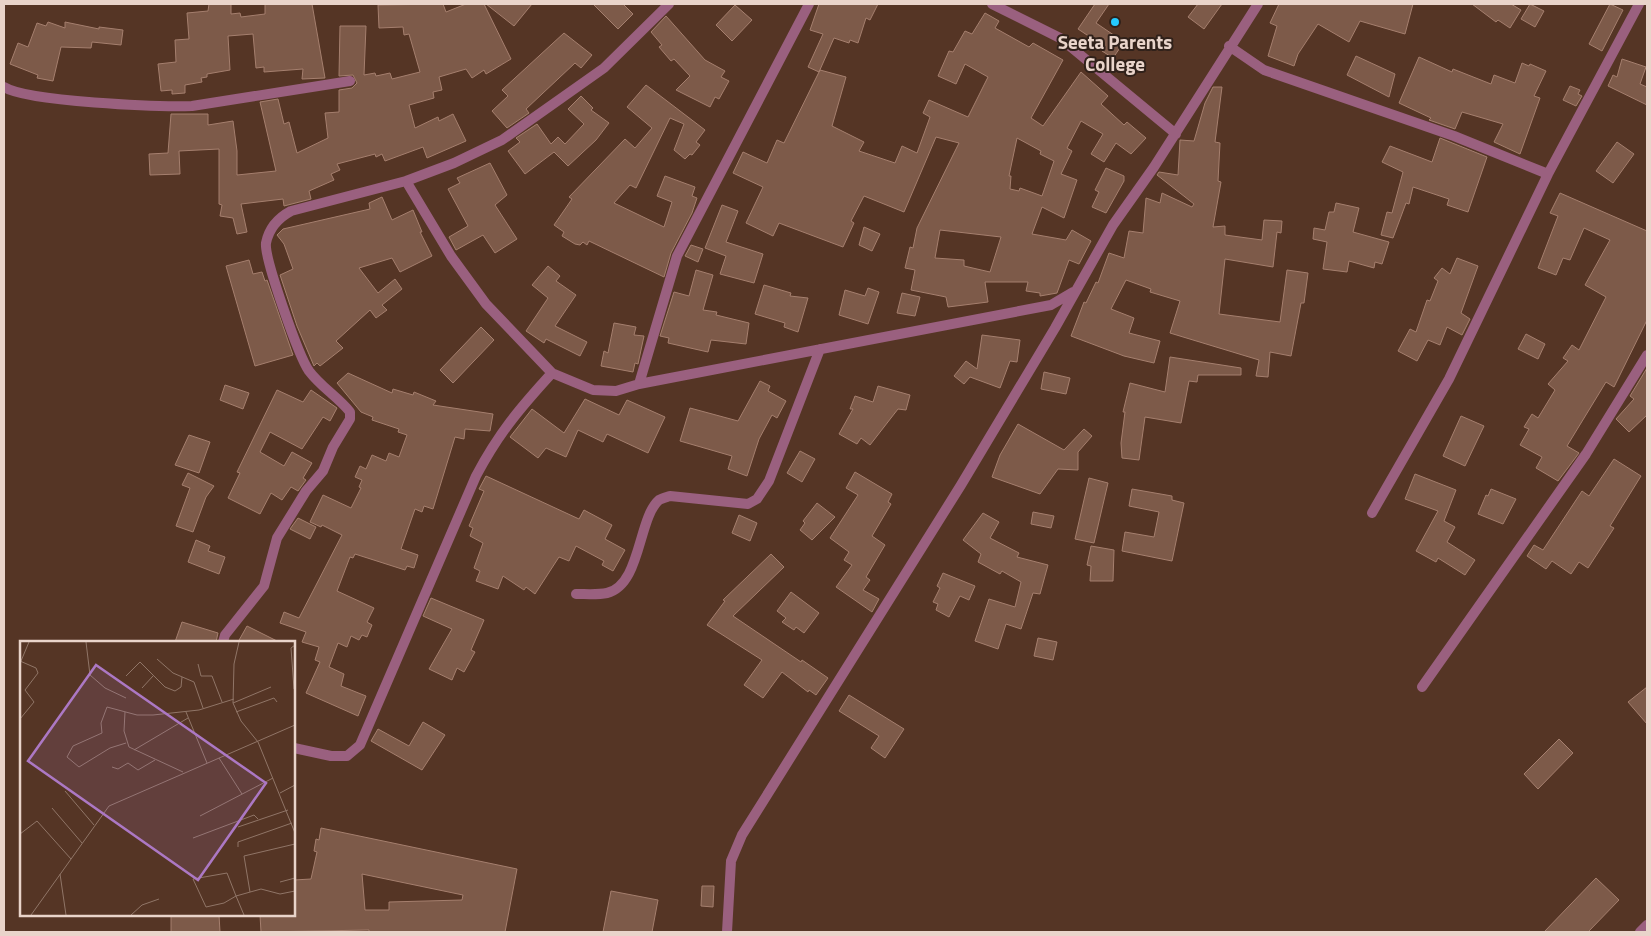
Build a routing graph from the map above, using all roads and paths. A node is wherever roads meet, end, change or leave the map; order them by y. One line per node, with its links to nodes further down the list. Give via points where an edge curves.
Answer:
1 (669, 4): 11 (street, via 604,68 533,120 502,140)
2 (809, 4): 16 (street, via 677,256)
3 (992, 4): 9 (street, via 1060,38)
4 (1258, 4): 6 (street)
5 (1639, 4): 10 (street)
6 (1229, 46): 9 (street); 10 (street, via 1264,70 1454,136)
7 (350, 81): 8 (street, via 192,106 166,107 45,97)
8 (4, 87)
9 (1176, 134): 12 (street, via 1112,225)
10 (1548, 174): 17 (street, via 1449,379)
11 (406, 181): 15 (street, via 451,256 486,304); 19 (street, via 291,211 272,227 266,244 276,287 300,355 315,377 350,412 350,420 323,471 287,520 278,538 264,586)
12 (1074, 292): 13 (street, via 1051,304); 23 (street, via 887,606 742,835 731,861)
13 (820, 350): 16 (street); 18 (street, via 769,481 757,499 748,504 670,496 659,500 622,584 609,593)
14 (1647, 355): 20 (street, via 1586,454)
15 (552, 373): 16 (street, via 593,390 616,391); 21 (street, via 495,440 476,476 360,745 346,756)
16 (639, 384)
17 (1372, 513)
18 (576, 594)
19 (223, 641)
20 (1422, 687)
21 (295, 748)
22 (1647, 925): 24 (street)
23 (727, 932)
24 (1640, 932)

